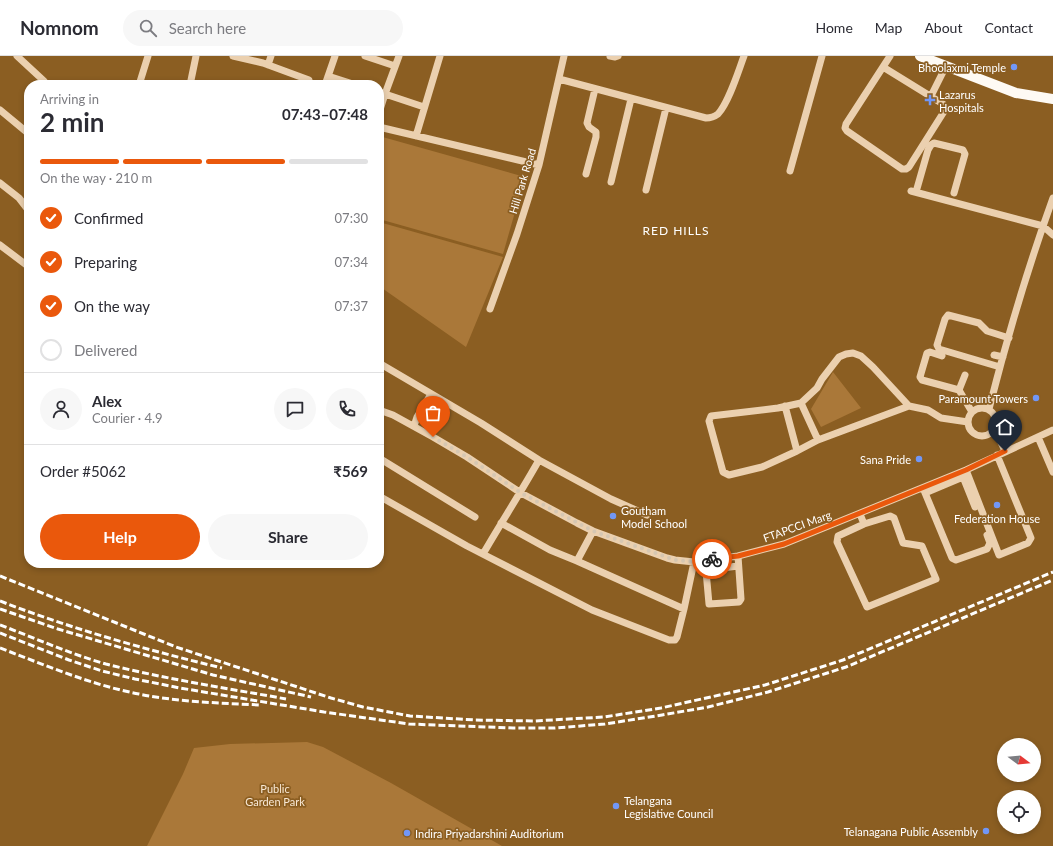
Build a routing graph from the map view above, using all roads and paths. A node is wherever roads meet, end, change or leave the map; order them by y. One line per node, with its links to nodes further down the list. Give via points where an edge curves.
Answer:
1 (17, 56): 23 (street)
2 (148, 56): 24 (street)
3 (196, 56): 25 (street)
4 (233, 56): 17 (street)
5 (272, 56): 17 (street)
6 (335, 56): 21 (street)
7 (365, 56): 18 (street)
8 (399, 56): 18 (street)
9 (440, 56): 35 (street)
10 (564, 56): 22 (street, Hill Park Road)
11 (610, 56): 12 (street)
12 (618, 56)
13 (744, 56): 36 (street, via 718,114 706,118)
14 (822, 56): 42 (street)
15 (890, 56): 20 (street)
16 (921, 56): 19 (main road)
17 (268, 65): 26 (street)
18 (394, 66): 29 (street)
19 (946, 66): 32 (street); 34 (main road, via 1016,93)
20 (883, 67): 32 (street); 32 (street, via 845,128 847,132 902,169 909,167 945,112 943,104)
21 (328, 76): 27 (street); 28 (street)
22 (559, 79): 30 (street); 41 (street, Hill Park Road)
23 (43, 80)
24 (141, 80)
25 (191, 80)
26 (309, 80)
27 (327, 80)
28 (340, 80)
29 (384, 89)
30 (595, 89): 33 (street); 43 (street, via 587,123 596,132 596,137)
31 (384, 95): 35 (street)
32 (931, 96)
33 (631, 99): 36 (street); 44 (street)
34 (1053, 99)
35 (424, 107): 40 (street)
36 (666, 108): 46 (street)
37 (0, 110): 39 (street)
38 (384, 128): 40 (street)
39 (24, 130)
40 (416, 136): 41 (street)
41 (539, 165): 54 (street, Hill Park Road)
42 (790, 171)
43 (586, 174)
44 (611, 182)
45 (0, 183): 49 (street)
46 (646, 190)
47 (954, 192): 50 (street, via 965,154 962,150 934,143 928,150 913,191 939,195)
48 (1053, 198): 50 (street)
49 (24, 204)
50 (1043, 226): 51 (street); 55 (street)
51 (1053, 235)
52 (0, 245): 53 (street)
53 (24, 263)
54 (490, 309)
55 (1009, 338): 58 (street); 60 (street, via 987,331 979,323 948,315 945,319 937,345 939,349)
56 (994, 354): 58 (street)
57 (942, 356): 62 (street, via 928,353 920,377 922,380)
58 (1003, 357): 60 (street)
59 (384, 366): 63 (street)
60 (1000, 367): 67 (street)
61 (965, 376): 62 (street)
62 (959, 390): 69 (street)
63 (431, 394): 71 (street); 79 (street)
64 (801, 403): 65 (street); 66 (street, via 817,388 839,358 852,353 861,356 873,367); 75 (street)
65 (785, 406): 77 (street); 77 (street, via 712,416 709,421 723,472 729,475 762,467)
66 (909, 406): 70 (street, via 928,410 941,418); 75 (street)
67 (989, 409): 69 (street, via 980,408); 72 (street, via 997,420)
68 (384, 412): 71 (street, FTAPCCI Marg)
69 (972, 412): 70 (street)
70 (968, 422): 72 (street, via 970,430 978,436 988,435)
71 (414, 426): 84 (street, FTAPCCI Marg)
72 (995, 429): 76 (street)
73 (1053, 430): 74 (street, FTAPCCI Marg)
74 (1038, 437): 76 (street, FTAPCCI Marg); 81 (street)
75 (818, 440): 77 (street)
76 (1005, 451): 78 (street, FTAPCCI Marg)
77 (797, 452)
78 (997, 455): 82 (street, FTAPCCI Marg); 82 (street, via 1031,538 1028,543 999,555)
79 (539, 460): 84 (street); 87 (street, via 611,499)
80 (384, 461): 88 (street)
81 (1053, 472)
82 (963, 473): 83 (street, FTAPCCI Marg); 83 (street, via 990,543 987,549 956,560 952,558)
83 (924, 490): 86 (street, FTAPCCI Marg)
84 (521, 493): 89 (street); 91 (street, FTAPCCI Marg)
85 (384, 499): 92 (street)
86 (860, 514): 90 (street); 93 (street, FTAPCCI Marg, via 784,544)
87 (647, 515)
88 (475, 517)
89 (501, 523): 92 (street); 95 (street, via 550,550)
90 (864, 524): 90 (street, via 890,516 894,518 902,542 922,546 936,579 867,607 836,542 838,536)
91 (593, 531): 95 (street); 96 (street, FTAPCCI Marg, via 666,558)
92 (483, 554): 99 (street, via 592,610 669,640 675,640 677,637)
93 (738, 556): 94 (street, FTAPCCI Marg); 97 (street)
94 (705, 560): 96 (street, FTAPCCI Marg); 98 (street)
95 (577, 561): 99 (street)
96 (694, 562): 99 (street)
97 (738, 566): 98 (street); 98 (street, via 741,599 739,602 709,604)
98 (706, 570)
99 (684, 609)

